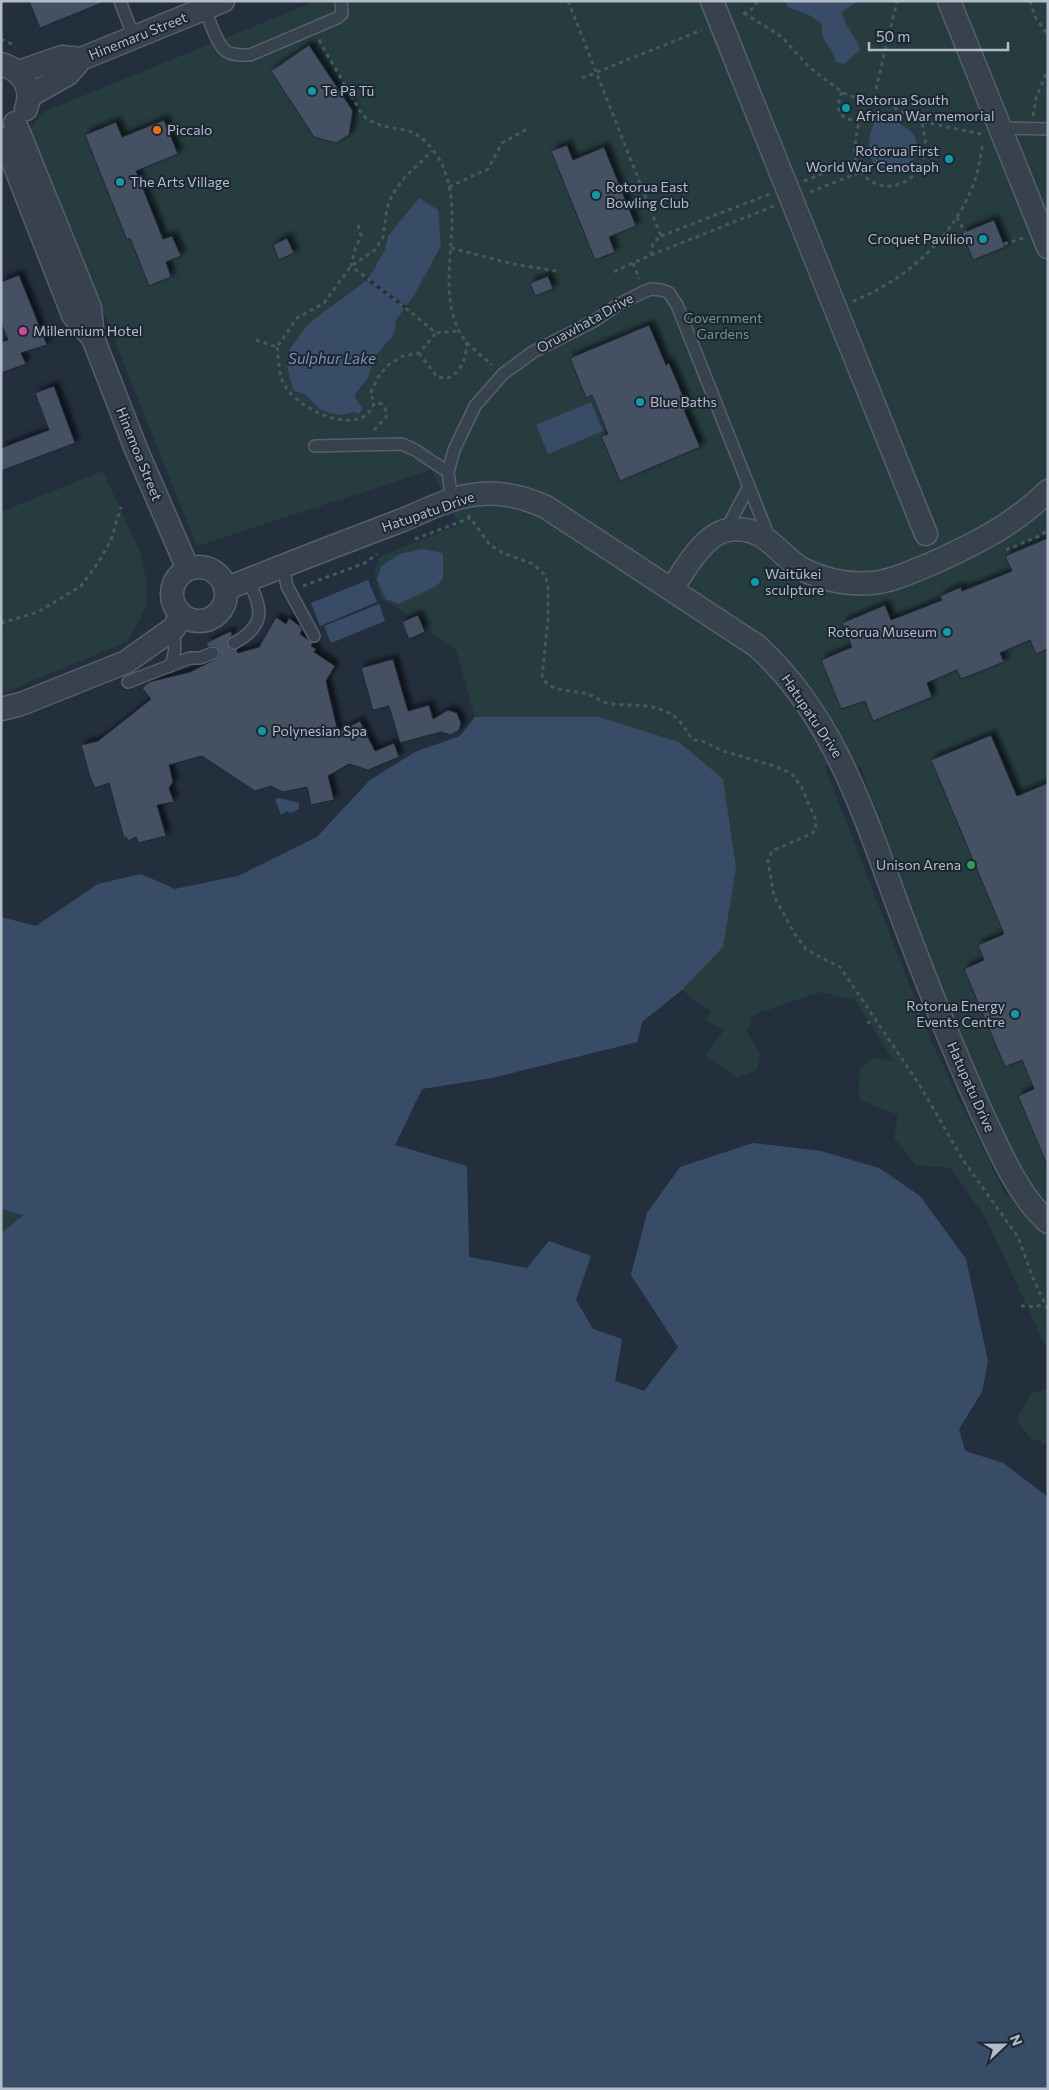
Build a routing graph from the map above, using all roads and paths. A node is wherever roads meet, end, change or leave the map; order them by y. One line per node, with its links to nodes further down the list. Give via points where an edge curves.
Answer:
1 (120, 1): 13 (lane)
2 (341, 1): 11 (lane, via 342,14)
3 (568, 1): 17 (path)
4 (712, 1): 10 (street)
5 (897, 1): 21 (path)
6 (949, 1): 27 (street)
7 (1030, 1): 12 (path, via 1035,17)
8 (201, 6): 11 (lane, via 226,51 235,54 250,55); 13 (street, Hinemaru Street)
9 (744, 13): 19 (path, via 782,37 809,67)
10 (721, 22): 17 (path); 34 (street)
11 (313, 28): 30 (path, via 364,117 394,130 417,134)
12 (1048, 36)
13 (134, 38): 14 (street, Hinemaru Street)
14 (81, 59): 15 (street, Hinemaru Street, via 62,57); 20 (street, Hinemaru Street, via 68,74)
15 (10, 68): 20 (street, via 28,87)
16 (1048, 69): 23 (path, via 1036,98)
17 (596, 72): 18 (path); 38 (path)
18 (582, 78)
19 (842, 92): 22 (path); 24 (path, via 839,112 845,118)
20 (29, 96): 29 (street, via 25,111)
21 (874, 97): 22 (path); 25 (path)
22 (863, 100): 24 (path)
23 (1032, 121)
24 (860, 122): 31 (path)
25 (922, 123): 32 (path, via 925,154 909,181 895,186 882,185 868,180); 35 (path, via 985,134 975,181)
26 (529, 128): 33 (path, via 502,143 488,169)
27 (1000, 128): 28 (lane); 41 (street)
28 (1048, 129)
29 (6, 130): 74 (street, Hinemoa Street, via 90,308 93,338)
30 (432, 151): 33 (path, via 445,171); 45 (path, via 394,190 387,208 383,237 375,250)
31 (857, 160): 32 (path); 34 (path)
32 (861, 172): 34 (path)
33 (449, 187): 42 (path)
34 (789, 193): 38 (path); 43 (path); 49 (street)
35 (957, 217): 37 (path); 49 (path, via 904,274 863,298)
36 (358, 225): 45 (path, via 361,236)
37 (965, 232)
38 (661, 236): 43 (path, via 653,244)
39 (1026, 236): 40 (path)
40 (1004, 244)
41 (1048, 247)
42 (452, 248): 46 (path); 50 (path, via 450,292)
43 (651, 255): 44 (path)
44 (633, 263): 47 (path); 48 (path)
45 (350, 266): 51 (path); 54 (path, via 324,303 297,318)
46 (556, 272)
47 (613, 272)
48 (640, 282)
49 (836, 308): 68 (street)
50 (458, 331): 51 (path); 53 (path)
51 (436, 333): 55 (path)
52 (256, 340): 54 (path)
53 (467, 341): 55 (path, via 459,371 448,378 437,377); 56 (path)
54 (277, 347): 57 (path, via 284,385 309,409 335,419 352,419 364,417)
55 (419, 353): 57 (path, via 398,358 383,370 370,391)
56 (503, 374): 60 (lane, Oruawhata Drive, via 484,394 468,419); 61 (lane, Oruawhata Drive, via 533,352 587,325 634,295 650,289 668,293 677,305)
57 (376, 402): 58 (path, via 384,406 387,414 373,431)
58 (370, 444): 59 (lane); 60 (lane, via 402,444)
59 (315, 446)
60 (448, 472): 63 (lane)
61 (749, 486): 66 (lane); 70 (lane, Oruawhata Drive)
62 (1048, 491): 70 (street, Oruawhata Drive, via 1013,521 962,550 907,574 874,583 844,583 813,574 800,568)
63 (452, 501): 65 (path); 73 (street, Hatupatu Drive); 77 (street, Hatupatu Drive, via 491,494 535,502)
64 (121, 506): 80 (path, via 111,540 81,586 38,612)
65 (470, 518): 69 (path); 88 (path, via 490,545 503,554 533,564 544,574 548,584 548,618 542,678 546,684 563,691 588,694 611,704 646,704 667,712 683,724 693,740 774,766 791,774 801,786 816,828 813,833 772,851 768,861 774,896 794,934 816,956 840,967)
66 (726, 530): 70 (street, Oruawhata Drive, via 752,532); 77 (street, via 704,544)
67 (1048, 530): 72 (path)
68 (926, 534)
69 (408, 541)
70 (770, 541)
71 (382, 552): 76 (path, via 365,563)
72 (998, 553)
73 (283, 565): 75 (street, Hatupatu Drive); 81 (lane, via 286,586)
74 (188, 569): 78 (street, via 212,570); 79 (street, via 172,588)
75 (248, 580): 78 (street, Hatupatu Drive); 82 (lane, via 259,603 259,616 250,633)
76 (300, 588)
77 (672, 588): 90 (street, Hatupatu Drive, via 745,636 769,657 800,694 836,750 861,805 962,1070 1018,1184)
78 (226, 589): 79 (street, via 224,607 210,620)
79 (177, 622): 84 (lane, via 180,648); 85 (lane, via 174,660); 87 (street, via 140,654 114,668)
80 (1, 623)
81 (314, 636)
82 (234, 643)
83 (213, 653): 84 (lane)
84 (190, 658): 85 (lane)
85 (170, 666): 86 (lane)
86 (128, 682)
87 (1, 709)
88 (876, 1019): 89 (path); 91 (path, via 963,1160 1018,1237)
89 (868, 1024)
90 (1048, 1222)
91 (1044, 1304): 92 (path); 93 (path)
92 (1021, 1306)
93 (1048, 1310)

